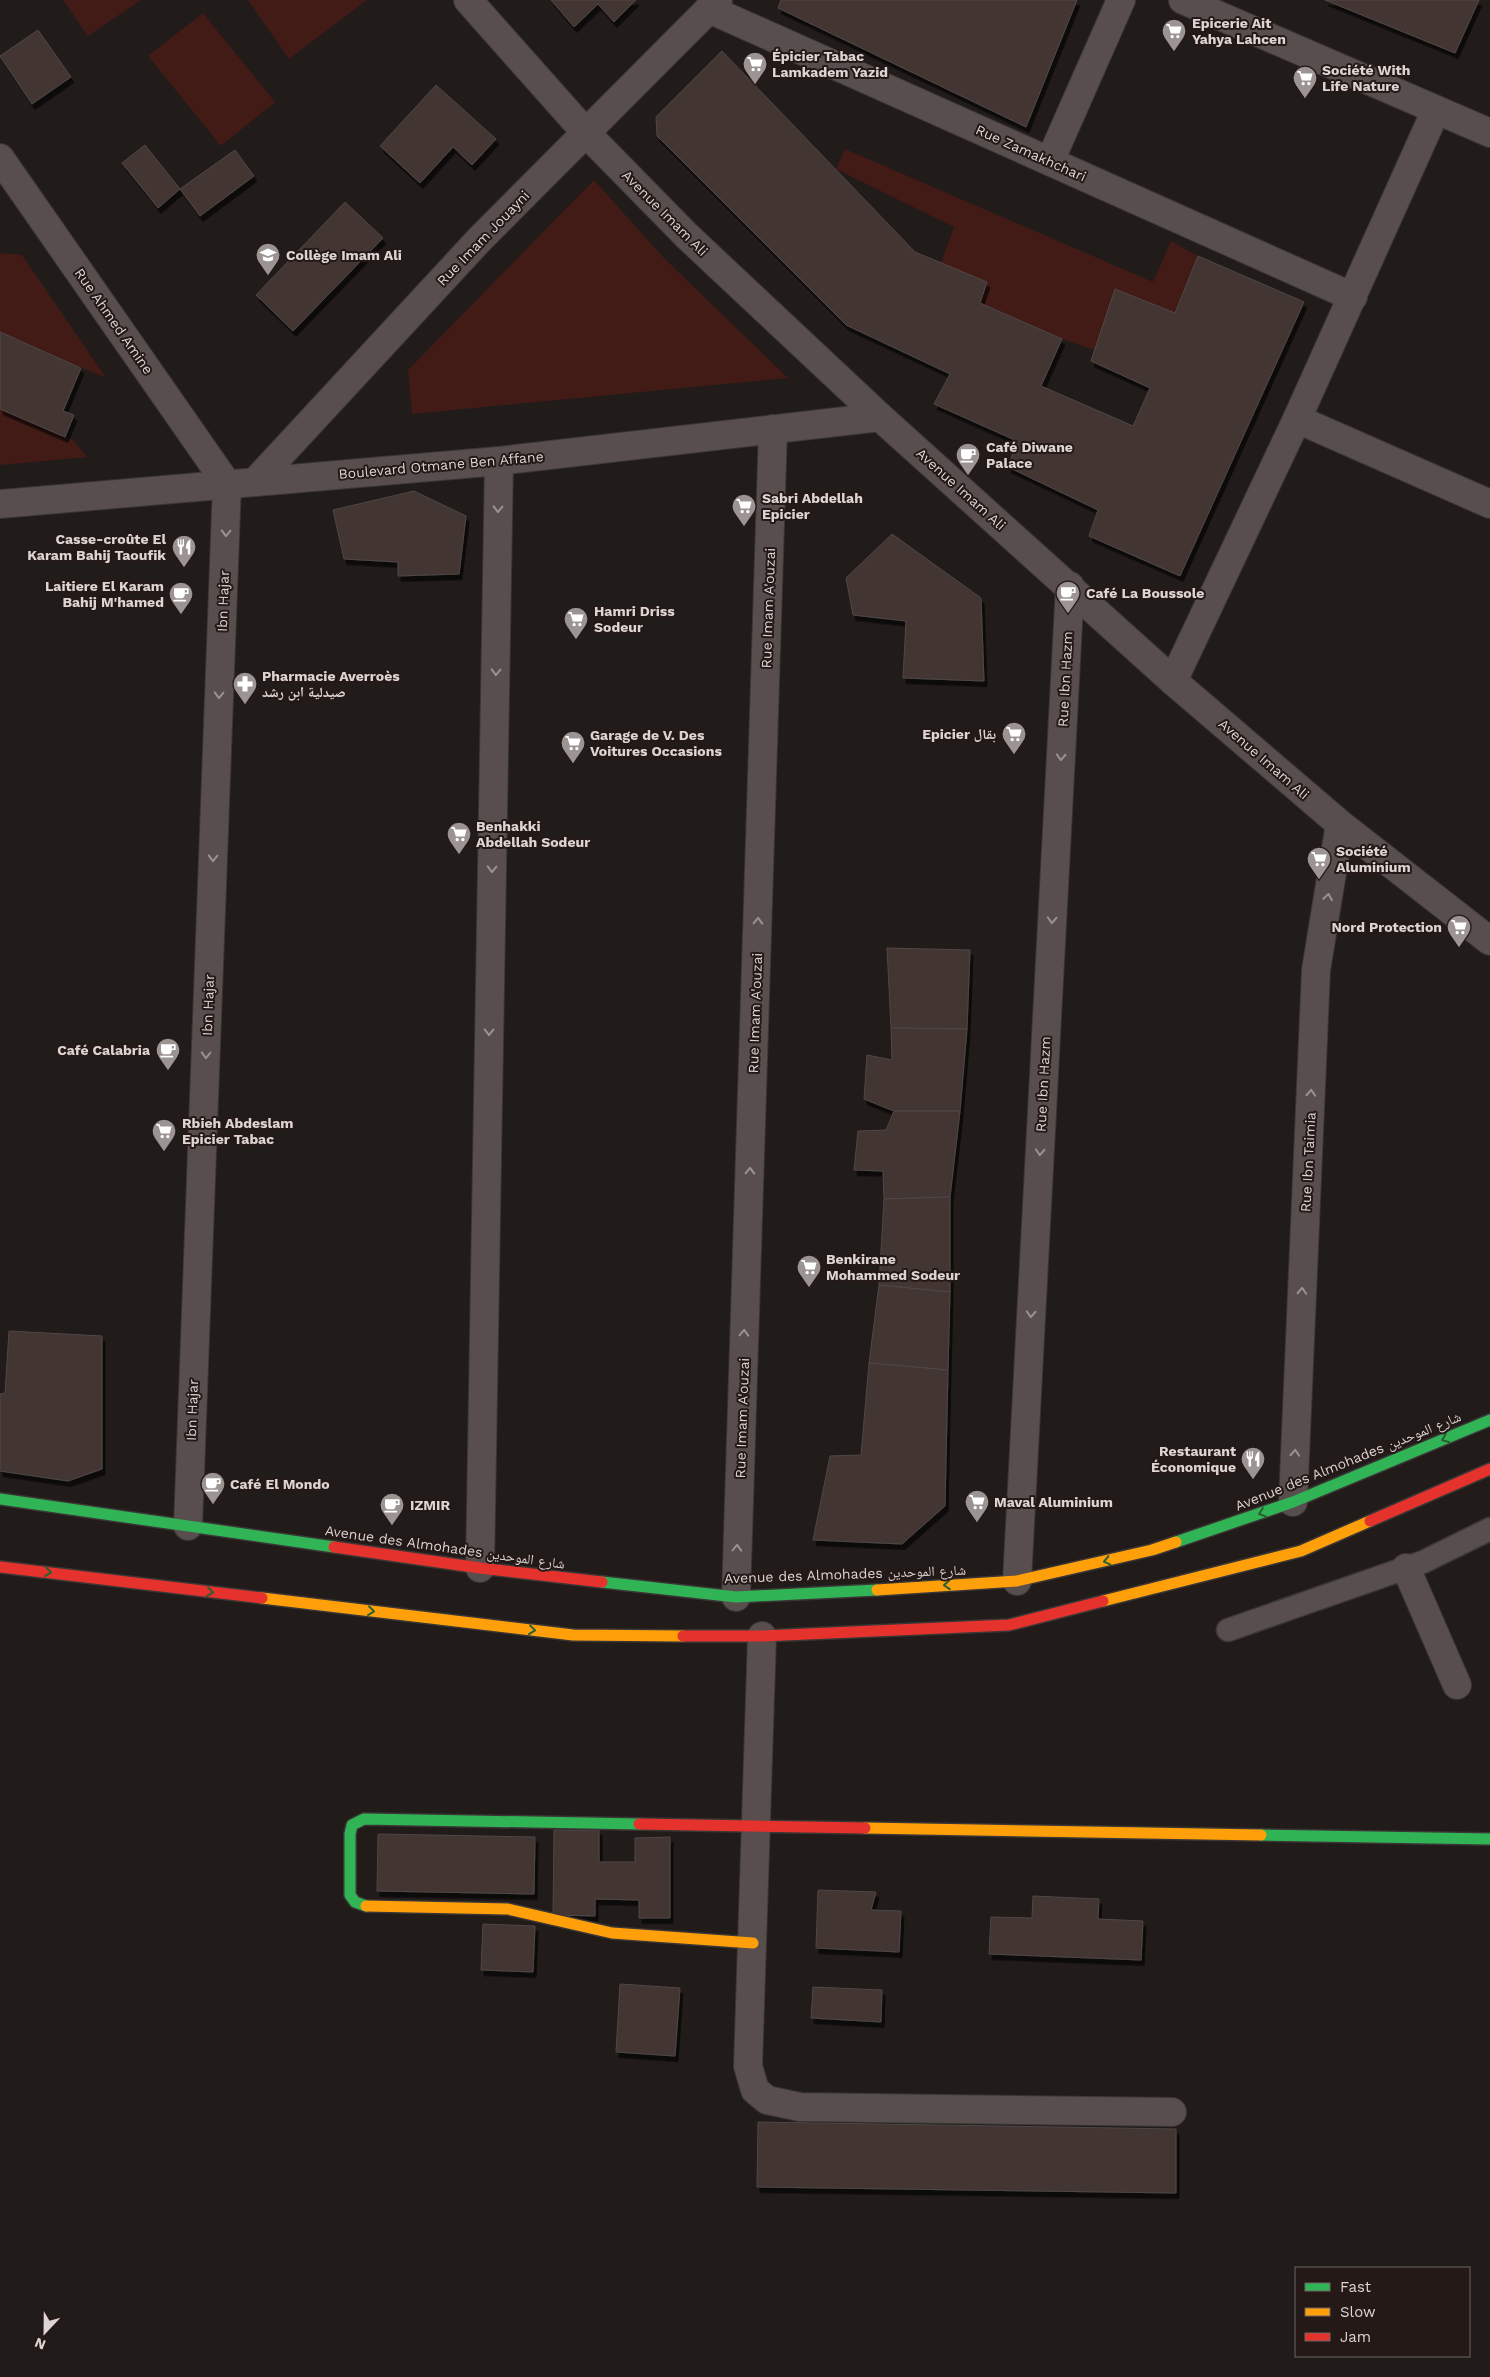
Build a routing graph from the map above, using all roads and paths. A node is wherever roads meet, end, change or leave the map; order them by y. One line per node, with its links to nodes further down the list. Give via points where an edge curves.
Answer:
1 (468, 0): 7 (street, Avenue Imam Ali)
2 (1121, 0): 9 (street)
3 (1183, 0): 5 (street)
4 (714, 5): 7 (street, Rue Imam Jouayni); 9 (street, Rue Zamakhchari)
5 (1436, 110): 6 (street); 10 (street)
6 (1490, 133)
7 (587, 134): 11 (street, Avenue Imam Ali, via 687,236); 15 (street, Rue Imam Jouayni, via 479,240)
8 (0, 158): 16 (street, Rue Ahmed Amine)
9 (1050, 161): 10 (street, Rue Zamakhchari)
10 (1353, 297): 12 (street)
11 (880, 417): 13 (street, Boulevard Otmane Ben Affane); 19 (street, Avenue Imam Ali)
12 (1297, 420): 18 (street); 20 (street)
13 (773, 429): 14 (street, Boulevard Otmane Ben Affane); 33 (street, Rue Imam A'ouzai, one-way to 13)
14 (499, 461): 15 (street, Boulevard Otmane Ben Affane); 30 (street, one-way to 30)
15 (255, 482): 16 (street, Boulevard Otmane Ben Affane)
16 (227, 484): 17 (street, Boulevard Otmane Ben Affane); 27 (street, Ibn Hajar, one-way to 27)
17 (0, 504)
18 (1490, 504)
19 (1070, 586): 20 (street, Avenue Imam Ali); 32 (street, Rue Ibn Hazm, one-way to 32)
20 (1173, 681): 21 (street, Avenue Imam Ali)
21 (1340, 824): 22 (street, Avenue Imam Ali); 26 (street, Rue Ibn Taimia, one-way to 21, via 1316,970)
22 (1490, 940)
23 (1490, 1420): 26 (street, Avenue des Almohades شارع الموحدين, one-way to 26)
24 (1490, 1469): 35 (street, via 1301,1551 1009,1625)
25 (0, 1499): 27 (street, Avenue des Almohades شارع الموحدين)
26 (1293, 1502): 32 (street, Avenue des Almohades شارع الموحدين, one-way to 32, via 1152,1550)
27 (188, 1526): 30 (street, Avenue des Almohades شارع الموحدين)
28 (1490, 1529): 31 (lane)
29 (0, 1566): 35 (street, one-way to 35, via 573,1635)
30 (480, 1568): 33 (street, Avenue des Almohades شارع الموحدين)
31 (1406, 1568): 34 (lane); 36 (street)
32 (1017, 1581): 33 (street, Avenue des Almohades شارع الموحدين, one-way to 33)
33 (736, 1597)
34 (1228, 1630)
35 (762, 1636): 37 (street)
36 (1457, 1685)
37 (757, 1826): 38 (street); 39 (street); 39 (street, via 364,1819 352,1825 350,1834 350,1895 362,1906 508,1909 612,1933)
38 (1490, 1839)
39 (753, 1943): 40 (street, via 748,2066 755,2090 767,2100 800,2107)
40 (1172, 2112)

